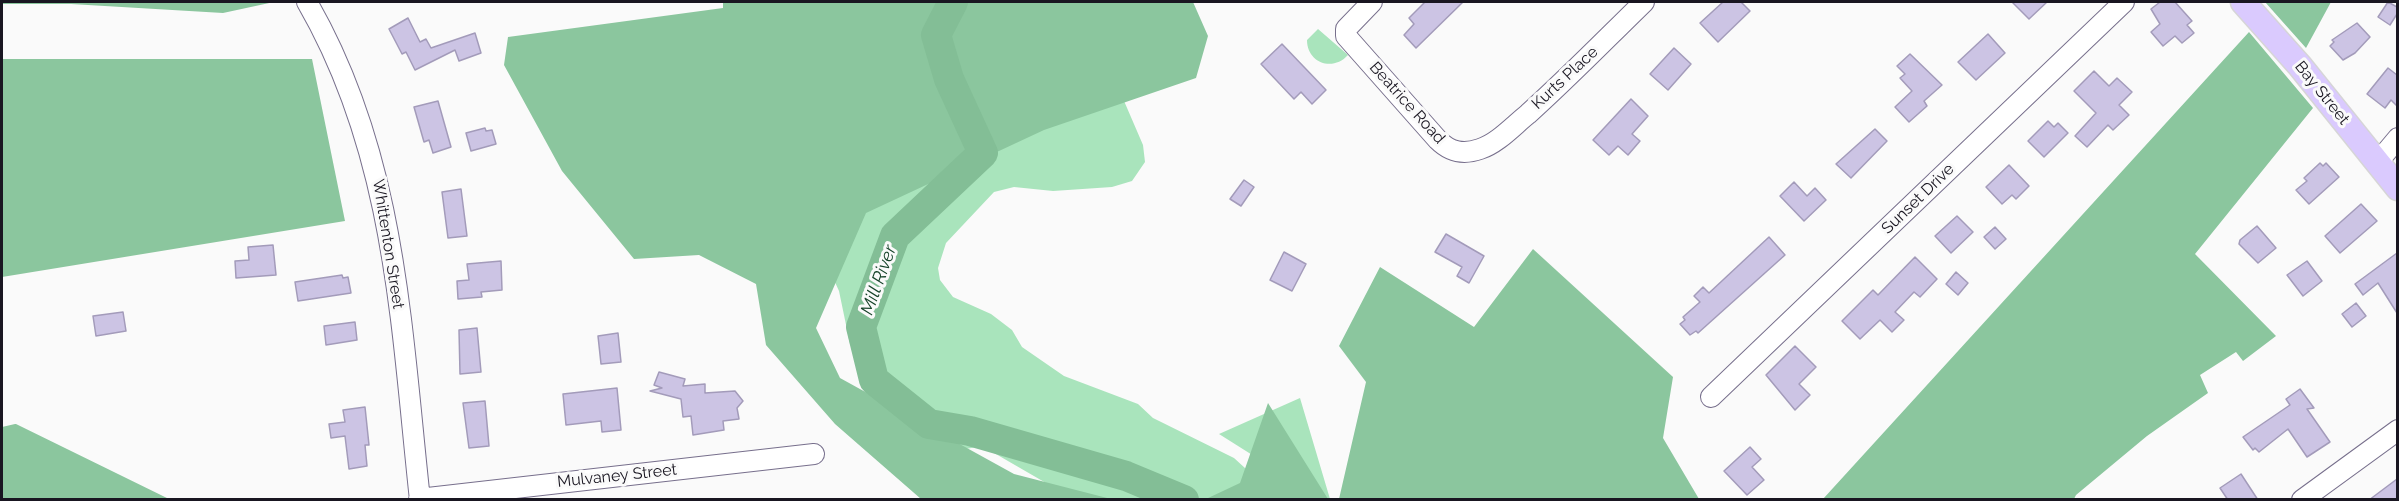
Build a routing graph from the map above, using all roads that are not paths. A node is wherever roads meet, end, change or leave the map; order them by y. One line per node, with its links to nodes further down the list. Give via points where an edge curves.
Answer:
1 (307, 2): 13 (street, Whittenton Street, via 346,81 380,187 403,342)
2 (1372, 2): 7 (street, Beatrice Road, via 1344,32 1445,146 1463,153)
3 (1644, 2): 7 (street, Kurts Place, via 1554,90)
4 (2124, 2): 10 (street, Sunset Drive)
5 (2243, 2): 8 (main road, Bay Street)
6 (2397, 138): 8 (street)
7 (1481, 149)
8 (2377, 163): 9 (main road, Bay Street)
9 (2397, 188)
10 (1711, 397)
11 (2397, 430): 14 (street)
12 (814, 454): 13 (street, Mulvaney Street)
13 (419, 499)
14 (2302, 500)

